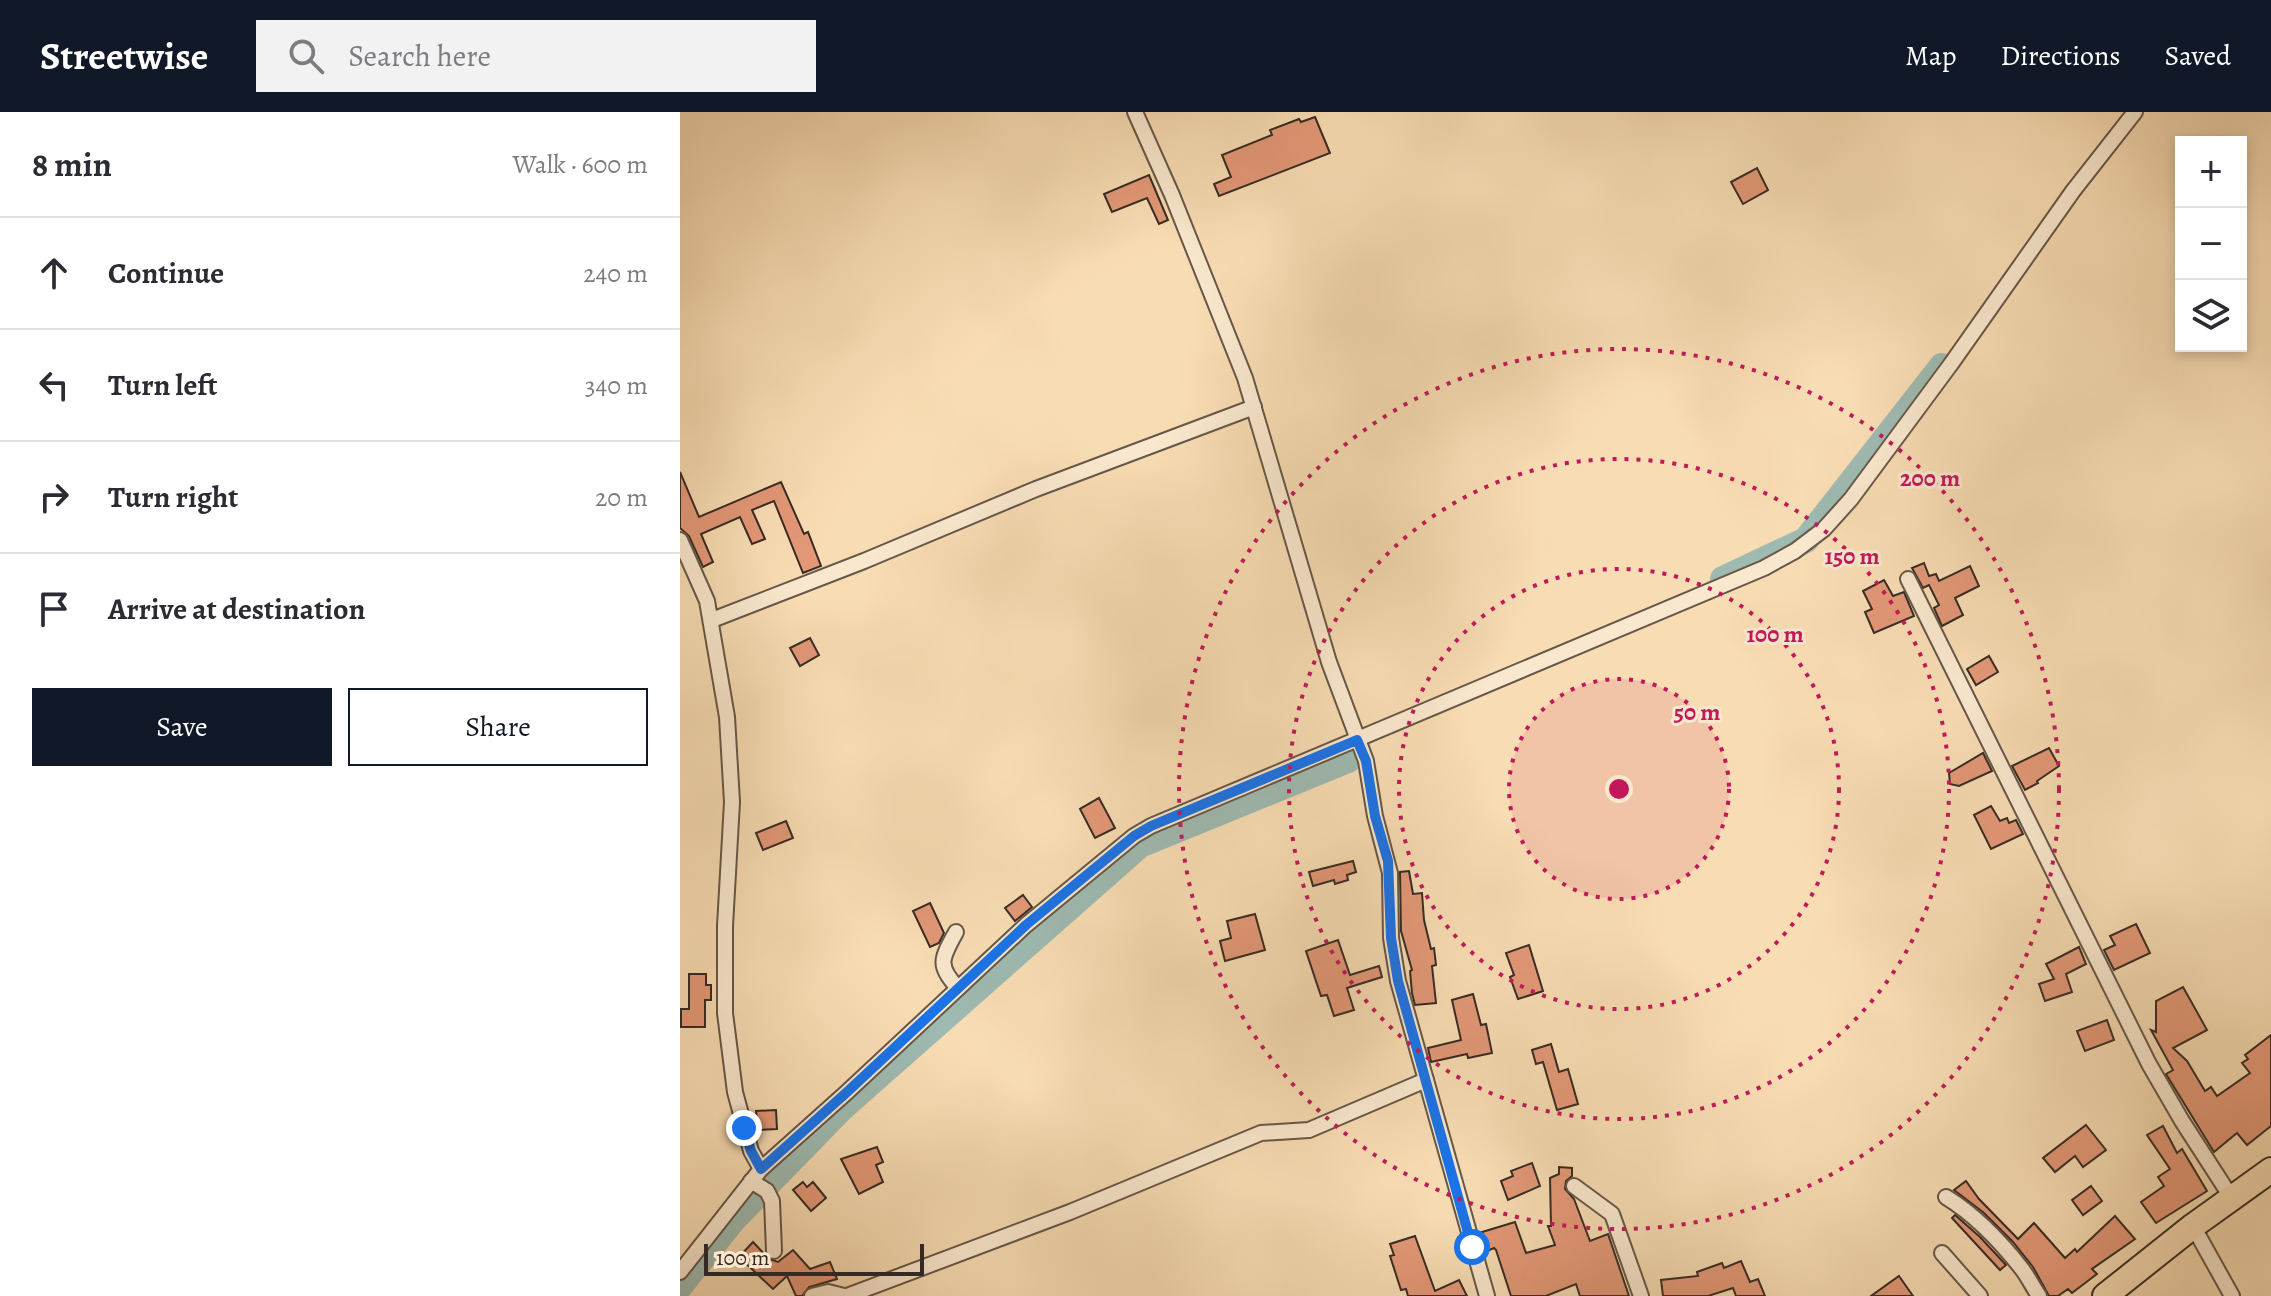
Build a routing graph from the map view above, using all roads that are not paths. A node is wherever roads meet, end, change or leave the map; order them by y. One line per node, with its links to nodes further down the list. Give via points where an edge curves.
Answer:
1 (1135, 112): 3 (street)
2 (2135, 112): 7 (street, via 1824,529 1764,568)
3 (1254, 407): 6 (street); 7 (street)
4 (680, 540): 6 (street)
5 (1908, 579): 15 (street, via 2149,1064)
6 (712, 620): 12 (street, via 731,764 725,1013 735,1092)
7 (1357, 740): 9 (street, via 1134,836); 10 (street, via 1388,861 1398,981)
8 (956, 932): 9 (street, via 943,966)
9 (958, 988): 12 (street)
10 (1426, 1080): 21 (street, via 1309,1130 1271,1130 1250,1137 1070,1212); 22 (street)
11 (2271, 1170): 15 (main road)
12 (759, 1181): 17 (street, via 772,1201); 19 (street)
13 (1574, 1186): 23 (street, via 1612,1214)
14 (1946, 1197): 25 (street, via 1964,1208 2023,1270)
15 (2231, 1197): 16 (main road)
16 (2193, 1226): 26 (main road); 27 (street)
17 (774, 1251)
18 (1942, 1253): 24 (street)
19 (680, 1272)
20 (812, 1296): 21 (street)
21 (845, 1296)
22 (1487, 1296)
23 (1641, 1296)
24 (1980, 1296)
25 (2039, 1296)
26 (2105, 1296)
27 (2232, 1296)

